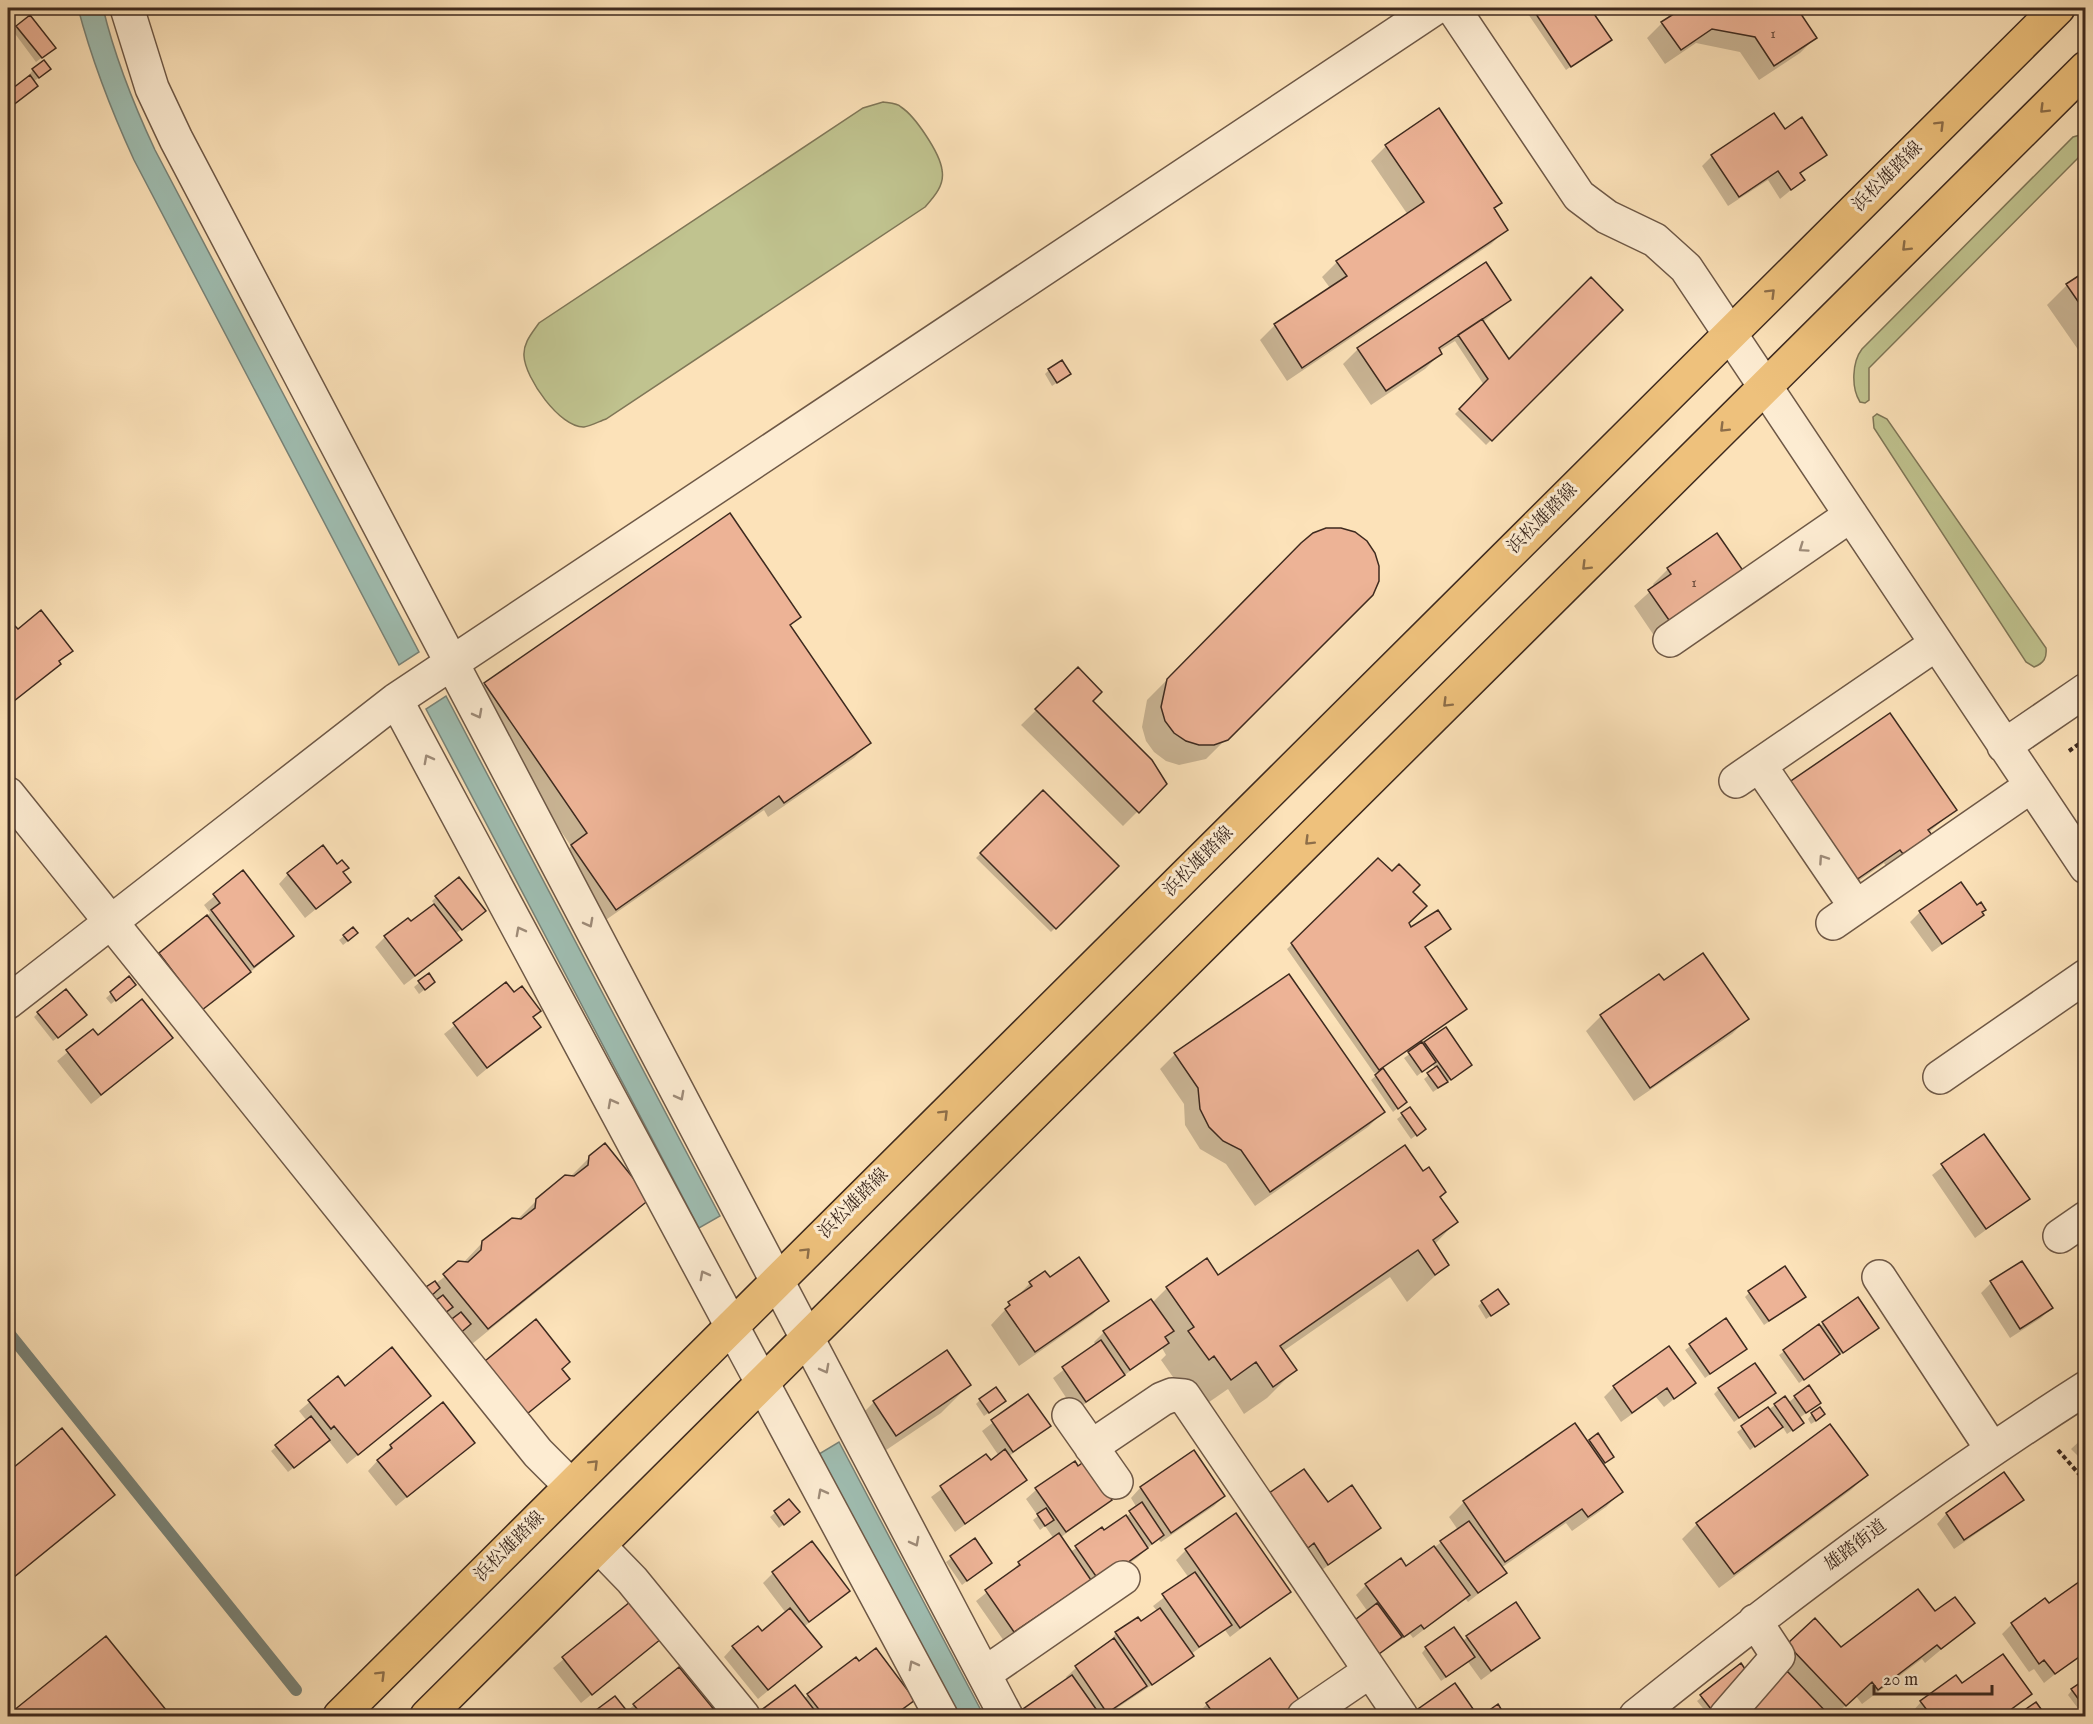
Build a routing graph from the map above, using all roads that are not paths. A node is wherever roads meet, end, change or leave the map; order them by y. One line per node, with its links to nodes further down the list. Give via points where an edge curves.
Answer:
1 (127, 8): 11 (street, via 152,88 176,139)
2 (1436, 8): 11 (street)
3 (1453, 8): 6 (street, via 1579,196 1592,208 1672,253)
4 (2058, 8): 6 (main road, 浜松雄踏線, one-way to 4)
5 (2085, 68): 7 (main road, one-way to 7)
6 (1730, 334): 7 (street); 23 (main road, 浜松雄踏線, one-way to 6)
7 (1766, 387): 8 (street); 25 (main road, one-way to 25)
8 (1851, 515): 9 (street, one-way to 9); 10 (street)
9 (1670, 640)
10 (1936, 644): 14 (street); 15 (street, one-way to 10, via 1845,915 1748,774)
11 (451, 662): 13 (street); 23 (street, one-way to 23)
12 (2085, 690): 14 (street)
13 (396, 700): 18 (street); 24 (street, one-way to 13)
14 (2004, 746): 15 (street)
15 (2031, 786): 17 (street)
16 (8, 794): 18 (street)
17 (2085, 867)
18 (109, 921): 20 (street); 32 (street, via 538,1453)
19 (2085, 976): 21 (street)
20 (8, 1002)
21 (1940, 1077)
22 (1879, 1277): 30 (street)
23 (777, 1281): 24 (main road, 浜松雄踏線); 25 (street)
24 (732, 1326): 26 (street); 32 (main road, 浜松雄踏線, one-way to 24)
25 (808, 1338): 26 (main road); 37 (street, one-way to 37)
26 (763, 1383): 33 (main road); 41 (street, one-way to 26)
27 (2085, 1388): 30 (street, 雄踏街道)
28 (1069, 1415): 29 (street)
29 (1091, 1447): 31 (street); 36 (street, via 1162,1399 1184,1396)
30 (1992, 1449): 35 (street, 雄踏街道)
31 (1116, 1482)
32 (571, 1486): 38 (main road, 浜松雄踏線, one-way to 32)
33 (598, 1546): 39 (main road); 40 (street, via 632,1580)
34 (1123, 1578): 37 (street)
35 (1755, 1621): 45 (street, 雄踏街道); 46 (street, via 1778,1656)
36 (1370, 1671): 43 (street); 44 (street)
37 (984, 1674): 42 (street)
38 (340, 1716)
39 (427, 1716)
40 (743, 1716)
41 (941, 1716)
42 (1006, 1716)
43 (1304, 1716)
44 (1401, 1716)
45 (1636, 1716)
46 (1726, 1716)

